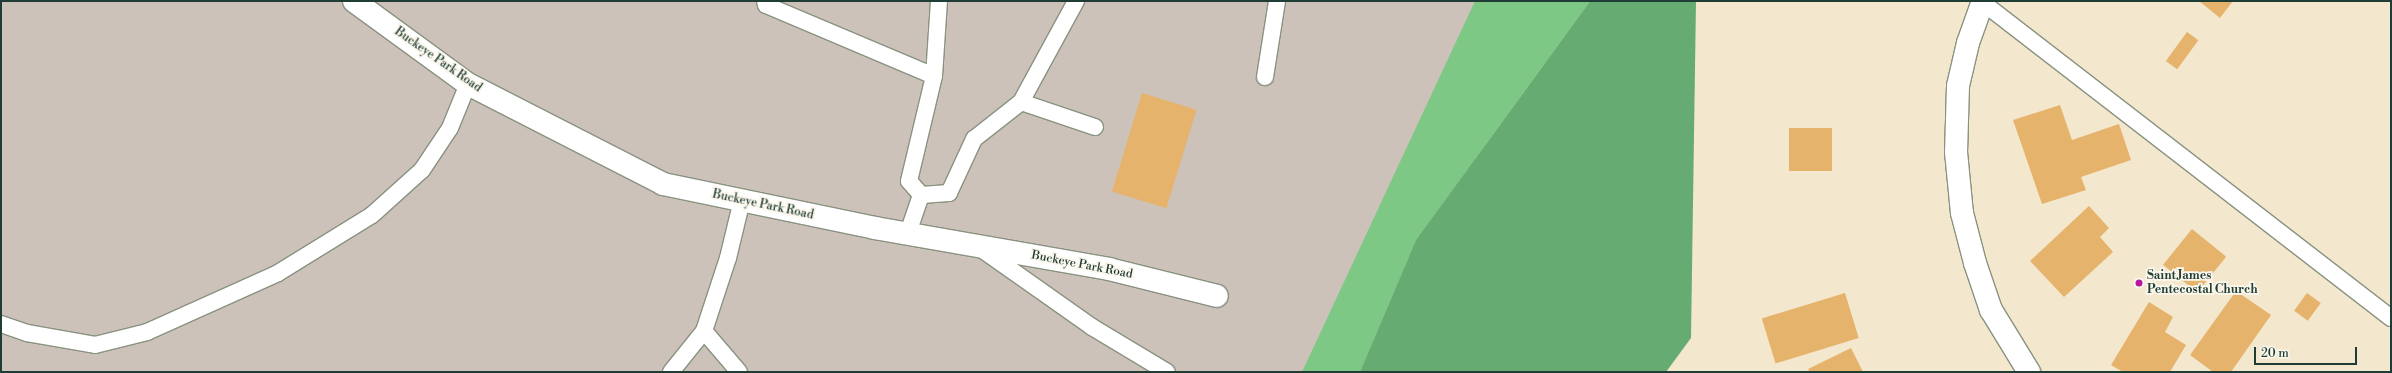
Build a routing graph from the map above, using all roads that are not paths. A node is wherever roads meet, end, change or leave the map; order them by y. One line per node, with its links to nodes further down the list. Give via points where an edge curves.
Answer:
1 (354, 1): 9 (street, Buckeye Park Road)
2 (765, 1): 7 (lane, via 766,5)
3 (939, 1): 7 (lane)
4 (1076, 1): 10 (lane)
5 (1277, 1): 8 (lane)
6 (1982, 1): 17 (lane); 23 (street, via 1968,43 1958,86 1956,152 1962,213 1974,263 1992,310)
7 (934, 76): 12 (lane, via 909,181)
8 (1265, 77)
9 (468, 84): 13 (street, Buckeye Park Road, via 663,184); 18 (lane, via 450,128 422,170 372,215 278,273 147,332 95,345 26,333)
10 (1021, 102): 11 (lane); 12 (lane, via 974,139 949,193)
11 (1095, 127)
12 (921, 195): 14 (lane)
13 (742, 200): 14 (street, Buckeye Park Road); 19 (lane, via 728,258)
14 (908, 233): 15 (street, Buckeye Park Road)
15 (977, 246): 16 (street, Buckeye Park Road, via 1109,268); 22 (lane, via 1092,326)
16 (1217, 296)
17 (2391, 318)
18 (1, 324)
19 (704, 330): 20 (lane); 21 (lane)
20 (671, 372)
21 (739, 372)
22 (1167, 372)
23 (2029, 372)

